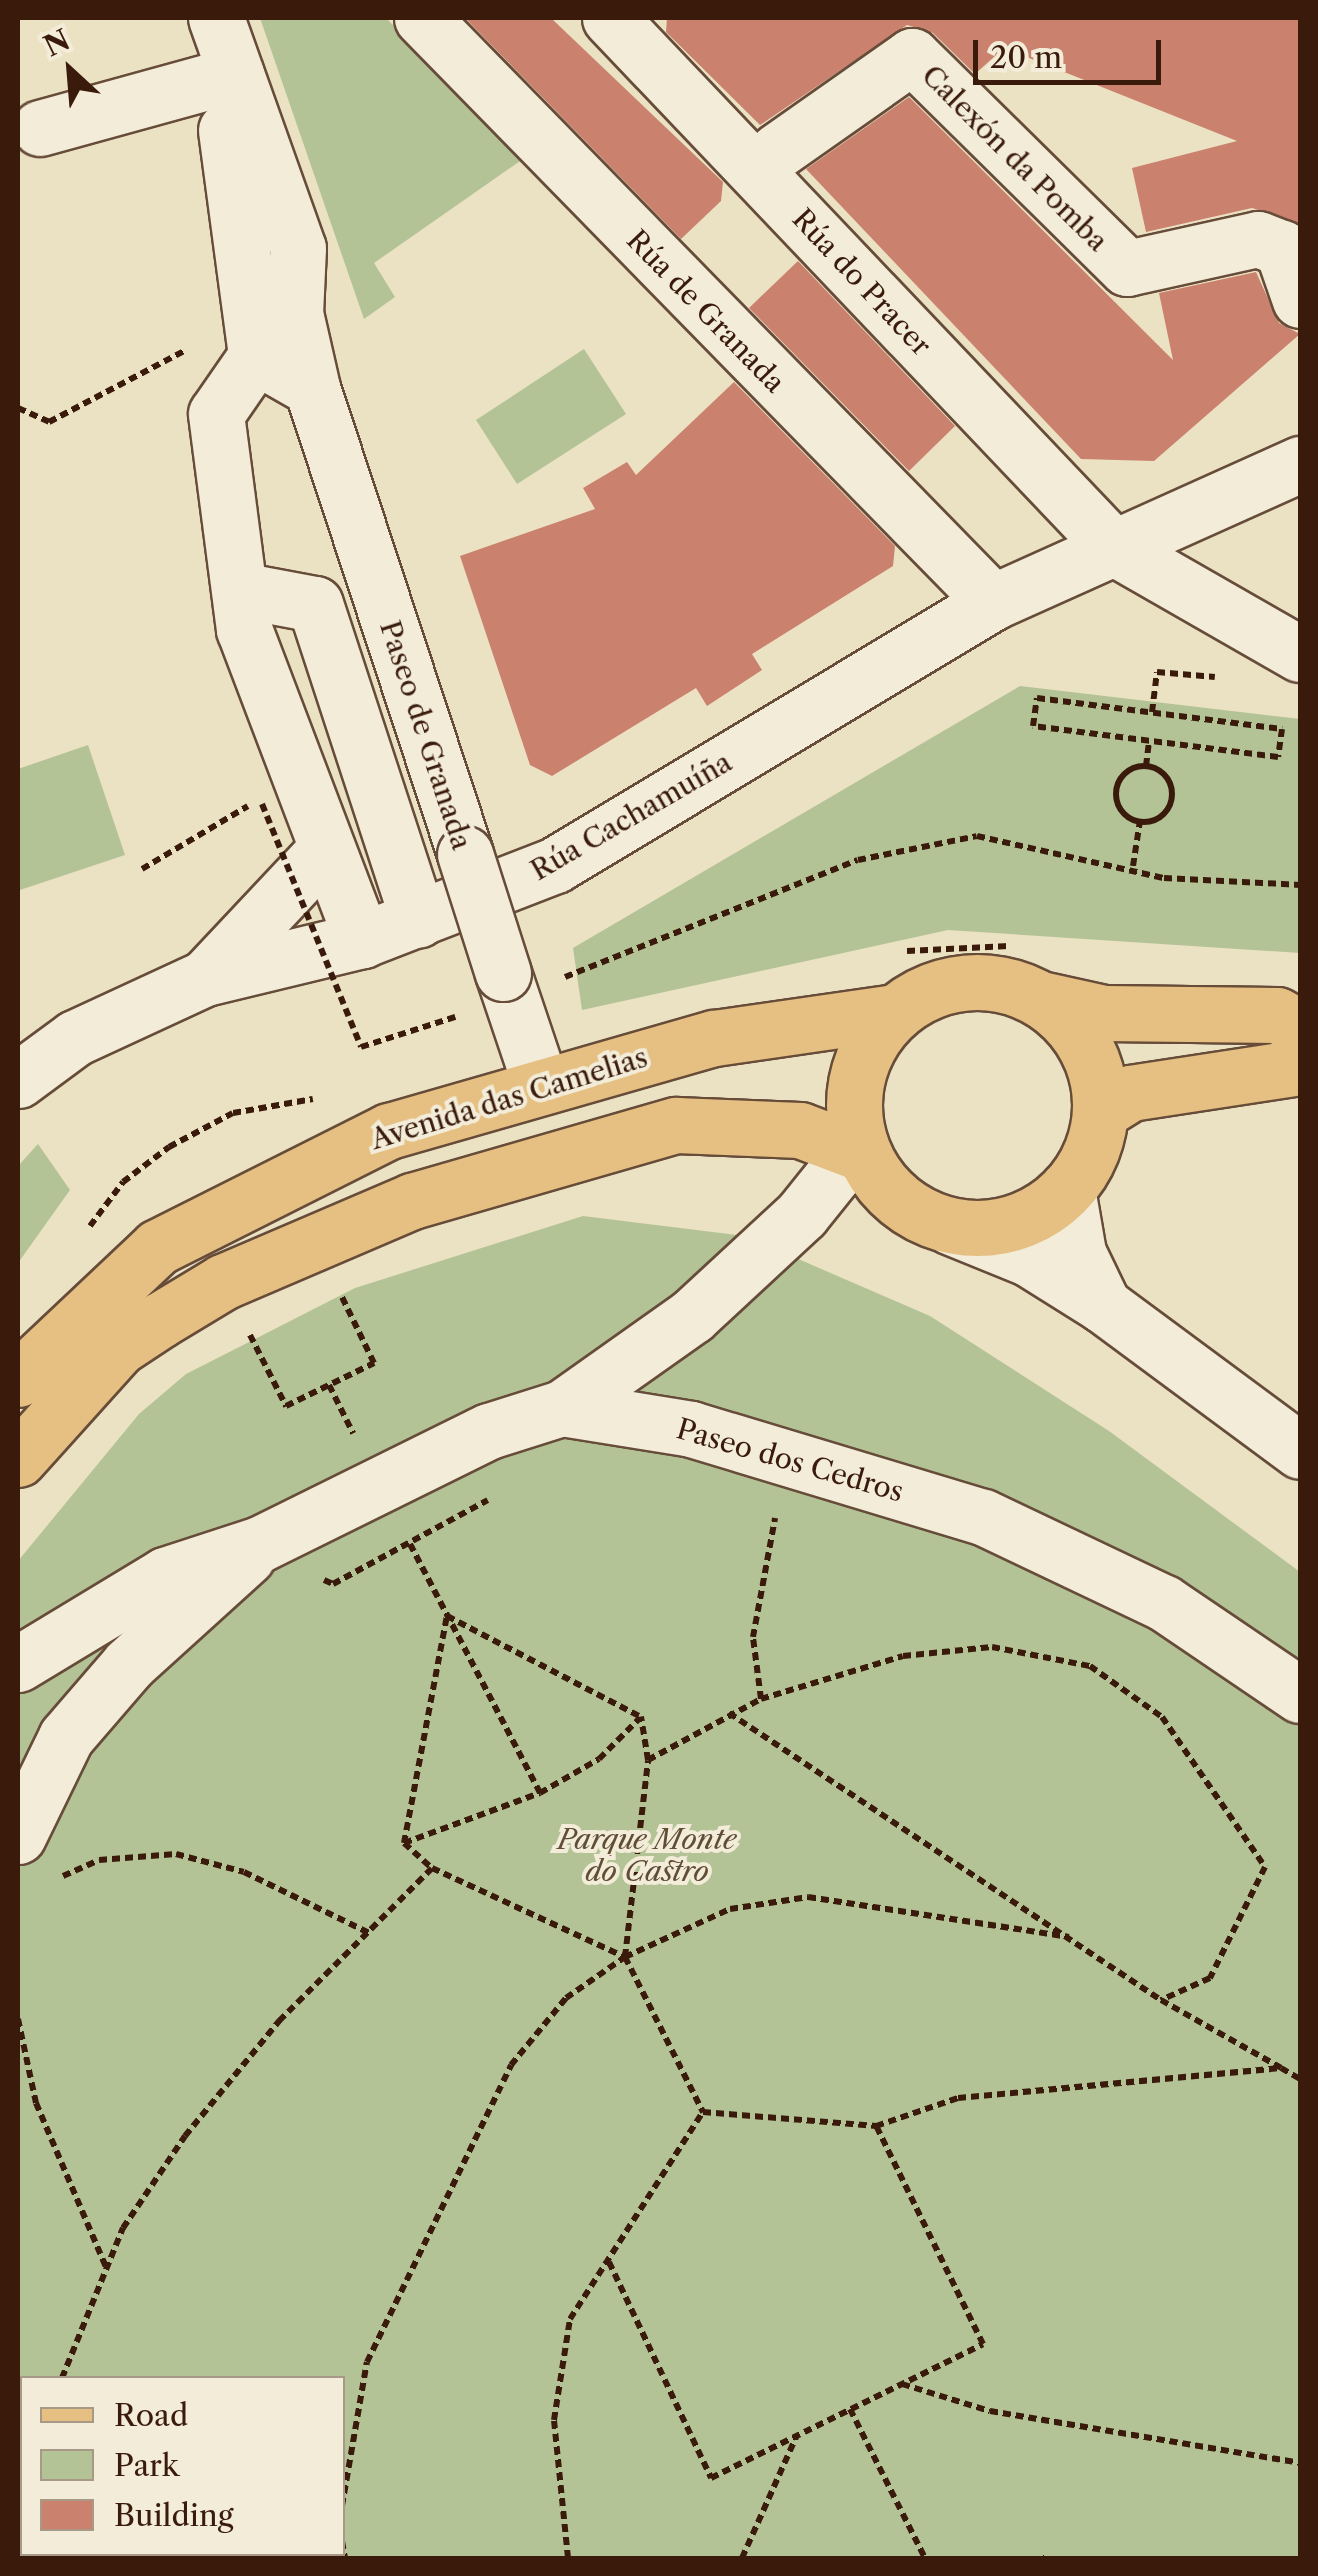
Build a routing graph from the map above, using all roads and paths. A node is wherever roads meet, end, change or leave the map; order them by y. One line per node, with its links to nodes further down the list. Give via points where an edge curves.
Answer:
1 (189, 18): 5 (street)
2 (216, 18): 5 (street)
3 (422, 18): 16 (street, Rúa de Granada)
4 (610, 18): 14 (street, Rúa do Pracer)
5 (223, 77): 6 (street); 10 (street); 11 (street, Paseo de Granada, via 298,248 295,313)
6 (40, 128)
7 (777, 151): 8 (street, Calexón da Pomba, via 912,56 1128,268 1258,239 1282,248)
8 (1300, 300)
9 (177, 353): 12 (path, via 116,394 50,422)
10 (256, 356): 11 (street); 15 (street, via 216,414)
11 (312, 388): 31 (street, Paseo de Granada, bridge, via 465,854)
12 (18, 408)
13 (1300, 464): 14 (street, Rúa Cachamuíña)
14 (1113, 546): 16 (street, Rúa Cachamuíña); 17 (street, Rúa do Pracer)
15 (240, 590): 23 (street, via 244,629); 27 (street, via 315,604)
16 (993, 602): 27 (street, Rúa Cachamuíña, via 554,865)
17 (1236, 618): 18 (street, Rúa do Pracer); 19 (path, via 1223,678 1157,672)
18 (1300, 654)
19 (1152, 712): 20 (path, via 1037,698 1034,726); 20 (path, via 1282,729 1278,757)
20 (1150, 742): 21 (path)
21 (1146, 766): 22 (path, via 1129,770 1116,790 1120,809); 22 (path, via 1168,780 1171,798 1162,815)
22 (1140, 821): 24 (path)
23 (327, 848): 28 (street); 30 (street)
24 (1132, 866): 26 (path, via 1164,878); 29 (path, via 977,836 858,860)
25 (142, 869): 31 (path, bridge, via 262,804 361,1047)
26 (1300, 885)
27 (418, 920): 28 (street, Rúa Cachamuíña)
28 (362, 940): 30 (street, Rúa Cachamuíña)
29 (565, 977)
30 (206, 978): 36 (street, Rúa Cachamuíña, via 75,1038)
31 (489, 992): 37 (street, Paseo de Granada)
32 (1041, 998): 33 (main road, via 966,982); 34 (main road, via 1104,1013 1276,1015); 38 (main road, via 1087,1047)
33 (894, 1012): 37 (main road, Avenida das Camelias, via 714,1038); 39 (main road, via 856,1078)
34 (1300, 1027)
35 (1300, 1067): 38 (main road, via 1130,1093)
36 (18, 1080)
37 (540, 1083): 45 (main road, Avenida das Camelias, via 389,1131 230,1205 104,1290)
38 (1100, 1112): 40 (main road)
39 (855, 1139): 41 (main road, via 898,1200); 47 (street, via 802,1214 692,1316); 50 (main road, via 746,1122 676,1125 412,1201 223,1282 118,1347)
40 (1067, 1189): 41 (main road, via 1013,1222); 43 (street, via 1078,1253)
41 (949, 1226): 43 (street, via 1028,1258)
42 (335, 1282): 46 (path, via 374,1363)
43 (1103, 1304): 49 (street)
44 (246, 1326): 46 (path, via 286,1406)
45 (18, 1379)
46 (329, 1385): 48 (path)
47 (562, 1408): 51 (street, Paseo dos Cedros); 53 (street, Paseo dos Cedros, via 489,1431)
48 (356, 1438)
49 (1300, 1451)
50 (18, 1459)
51 (818, 1463): 58 (street, Paseo dos Cedros, via 984,1518 1164,1602); 59 (path, via 776,1512 753,1636)
52 (486, 1505): 54 (path)
53 (260, 1544): 57 (street, via 164,1575); 64 (street, via 129,1664 66,1737)
54 (410, 1544): 55 (path); 56 (path)
55 (333, 1584)
56 (447, 1616): 61 (path); 63 (path); 65 (path)
57 (18, 1664)
58 (1300, 1695)
59 (761, 1698): 60 (path); 71 (path, via 902,1656 992,1647 1090,1666 1162,1716 1265,1868 1210,1978)
60 (730, 1713): 62 (path); 69 (path)
61 (640, 1717): 62 (path); 63 (path, via 598,1759)
62 (648, 1760): 70 (path)
63 (540, 1792): 65 (path)
64 (18, 1836)
65 (404, 1843): 66 (path)
66 (432, 1868): 68 (path); 70 (path)
67 (48, 1885): 68 (path, via 98,1860 176,1854 244,1872)
68 (371, 1934): 78 (path, via 279,2021 185,2136)
69 (1069, 1938): 70 (path, via 808,1897 730,1909); 71 (path)
70 (624, 1957): 75 (path); 84 (path, via 566,1998 511,2065 367,2362)
71 (1160, 2000): 73 (path)
72 (18, 2019): 78 (path, via 36,2103)
73 (1281, 2068): 74 (path); 76 (path, via 958,2098)
74 (1300, 2080)
75 (702, 2112): 76 (path); 77 (path)
76 (876, 2126): 80 (path, via 983,2344)
77 (609, 2262): 82 (path, via 712,2478); 85 (path, via 570,2319 556,2373)
78 (106, 2268): 79 (path)
79 (63, 2376)
80 (902, 2384): 81 (path); 83 (path, via 990,2411)
81 (850, 2409): 82 (path); 87 (path)
82 (797, 2436): 86 (path)
83 (1300, 2462)
84 (345, 2489)
85 (568, 2558)
86 (742, 2558)
87 (925, 2558)

